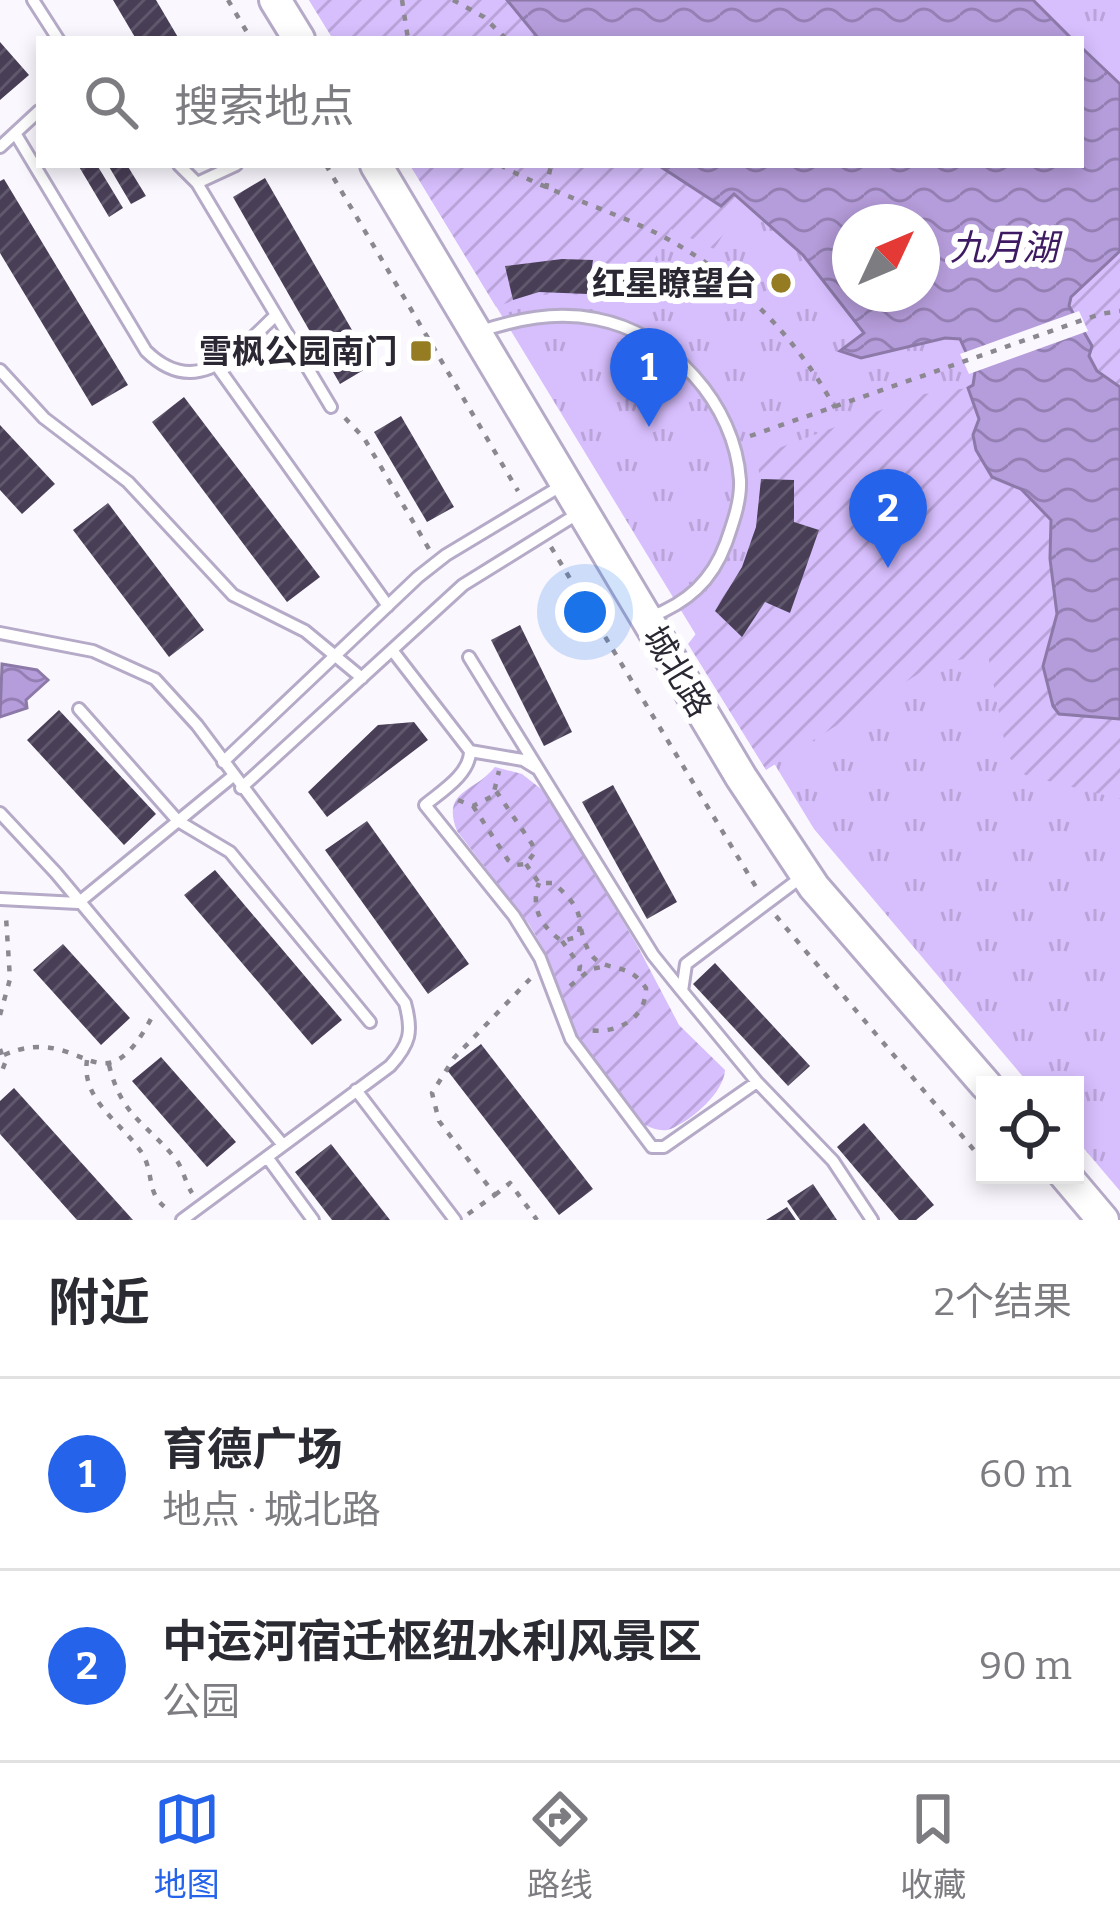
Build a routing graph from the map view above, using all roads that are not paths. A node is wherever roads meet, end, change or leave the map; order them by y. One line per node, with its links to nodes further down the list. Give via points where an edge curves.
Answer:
1 (33, 0): 3 (lane)
2 (274, 0): 4 (street)
3 (56, 36)
4 (297, 36)
5 (36, 114): 6 (lane)
6 (15, 133): 7 (lane); 9 (lane)
7 (0, 147)
8 (36, 168): 16 (lane, via 146,351 183,372)
9 (36, 168)
10 (181, 168): 13 (lane)
11 (230, 168): 13 (lane)
12 (378, 168): 15 (street, 城北路)
13 (197, 183): 14 (lane)
14 (276, 315): 16 (lane); 18 (lane)
15 (477, 332): 19 (street, 城北路); 22 (lane, via 552,315 597,319 652,340 711,397 733,442 735,517 705,584)
16 (217, 367): 21 (lane)
17 (0, 370): 25 (lane, via 44,418 128,482 233,595)
18 (331, 407)
19 (567, 483): 20 (street, 城北路); 21 (lane, via 437,562)
20 (583, 511): 22 (street, 城北路); 24 (lane, via 484,569)
21 (388, 606): 25 (lane)
22 (647, 618): 35 (street, 城北路)
23 (0, 633): 30 (lane, via 93,651 155,679)
24 (392, 650): 27 (lane); 29 (lane)
25 (336, 655): 27 (lane); 30 (lane)
26 (469, 656): 31 (lane)
27 (362, 678): 32 (lane)
28 (79, 709): 34 (lane)
29 (470, 751): 31 (lane); 43 (lane, via 470,763 425,806 514,916 571,1039 652,1148)
30 (223, 762): 32 (lane)
31 (540, 770): 38 (lane)
32 (237, 782): 34 (lane); 44 (lane, via 405,1003 408,1046)
33 (0, 813): 37 (lane)
34 (178, 821): 37 (lane); 41 (lane, via 230,852)
35 (806, 874): 39 (lane); 42 (street, 城北路)
36 (2, 900): 37 (lane)
37 (78, 903): 45 (lane)
38 (653, 955): 39 (lane); 40 (lane)
39 (686, 964): 40 (lane)
40 (682, 991): 43 (lane)
41 (370, 1022)
42 (978, 1076)
43 (757, 1082): 51 (lane, via 833,1161)
44 (356, 1090): 45 (lane); 50 (lane)
45 (283, 1145): 46 (lane)
46 (267, 1157): 48 (lane); 49 (lane)
47 (1072, 1184): 52 (street)
48 (183, 1219)
49 (313, 1220)
50 (458, 1220)
51 (872, 1220)
52 (1103, 1220)

